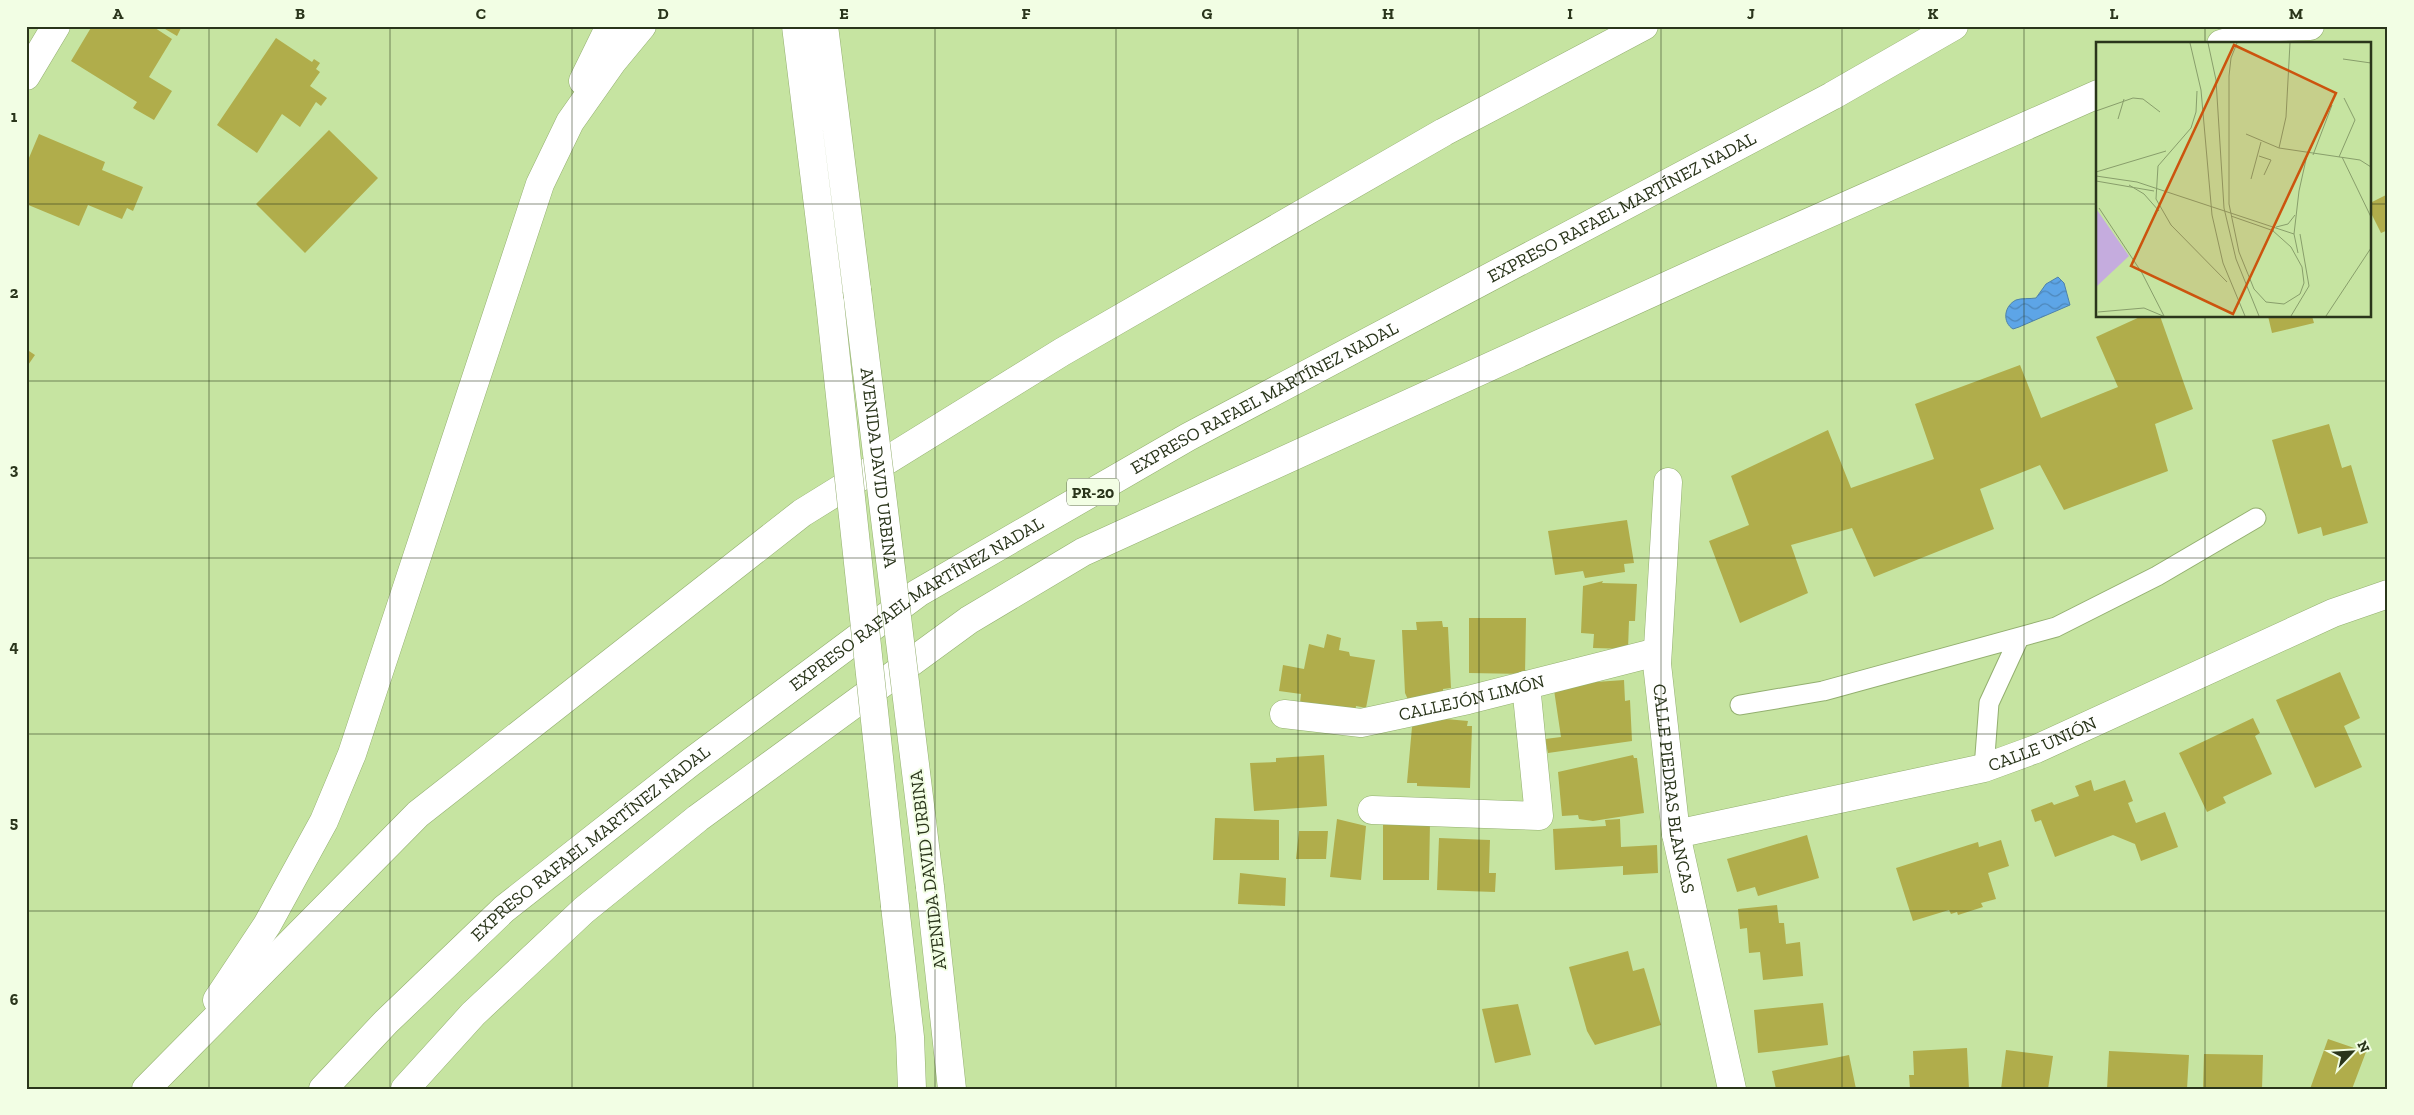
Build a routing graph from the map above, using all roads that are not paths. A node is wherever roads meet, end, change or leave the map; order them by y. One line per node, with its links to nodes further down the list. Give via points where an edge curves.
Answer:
1 (56, 26): 10 (main road)
2 (610, 26): 12 (main road, via 584,77)
3 (642, 26): 12 (main road)
4 (796, 26): 28 (main road, AVENIDA DAVID URBINA, bridge, via 830,303 910,1037)
5 (824, 26): 29 (main road, AVENIDA DAVID URBINA, bridge)
6 (1644, 26): 24 (main road, via 1444,132 1079,342 802,513 418,814)
7 (1954, 26): 26 (main road, EXPRESO RAFAEL MARTÍNEZ NADAL / PR-20, via 1832,96 1188,437 918,593 691,762 504,909 386,1022)
8 (2310, 26): 9 (main road, via 2278,27)
9 (2228, 42)
10 (26, 76)
11 (2096, 95): 27 (main road, via 1717,263 1083,552 968,620 698,818 584,910 473,1014)
12 (570, 122): 24 (main road, via 540,184 352,754 324,821 267,925)
13 (1668, 482): 17 (main road, CALLE PIEDRAS BLANCAS)
14 (2256, 518): 16 (lane, via 2157,576 2056,627)
15 (2388, 594): 21 (main road, CALLE UNIÓN, via 2333,613 2036,749)
16 (2019, 638): 19 (lane, via 1823,691); 21 (lane, via 1989,703)
17 (1657, 652): 18 (main road, CALLEJÓN LIMÓN); 23 (main road, CALLE PIEDRAS BLANCAS)
18 (1526, 685): 20 (main road, CALLEJÓN LIMÓN, via 1361,723); 22 (main road, via 1538,816)
19 (1740, 705)
20 (1284, 714)
21 (1984, 768): 23 (main road, CALLE UNIÓN)
22 (1372, 810)
23 (1676, 834): 30 (main road, CALLE PIEDRAS BLANCAS)
24 (181, 1054): 25 (main road)
25 (146, 1089)
26 (323, 1089)
27 (405, 1089)
28 (912, 1089)
29 (952, 1089)
30 (1732, 1089)

